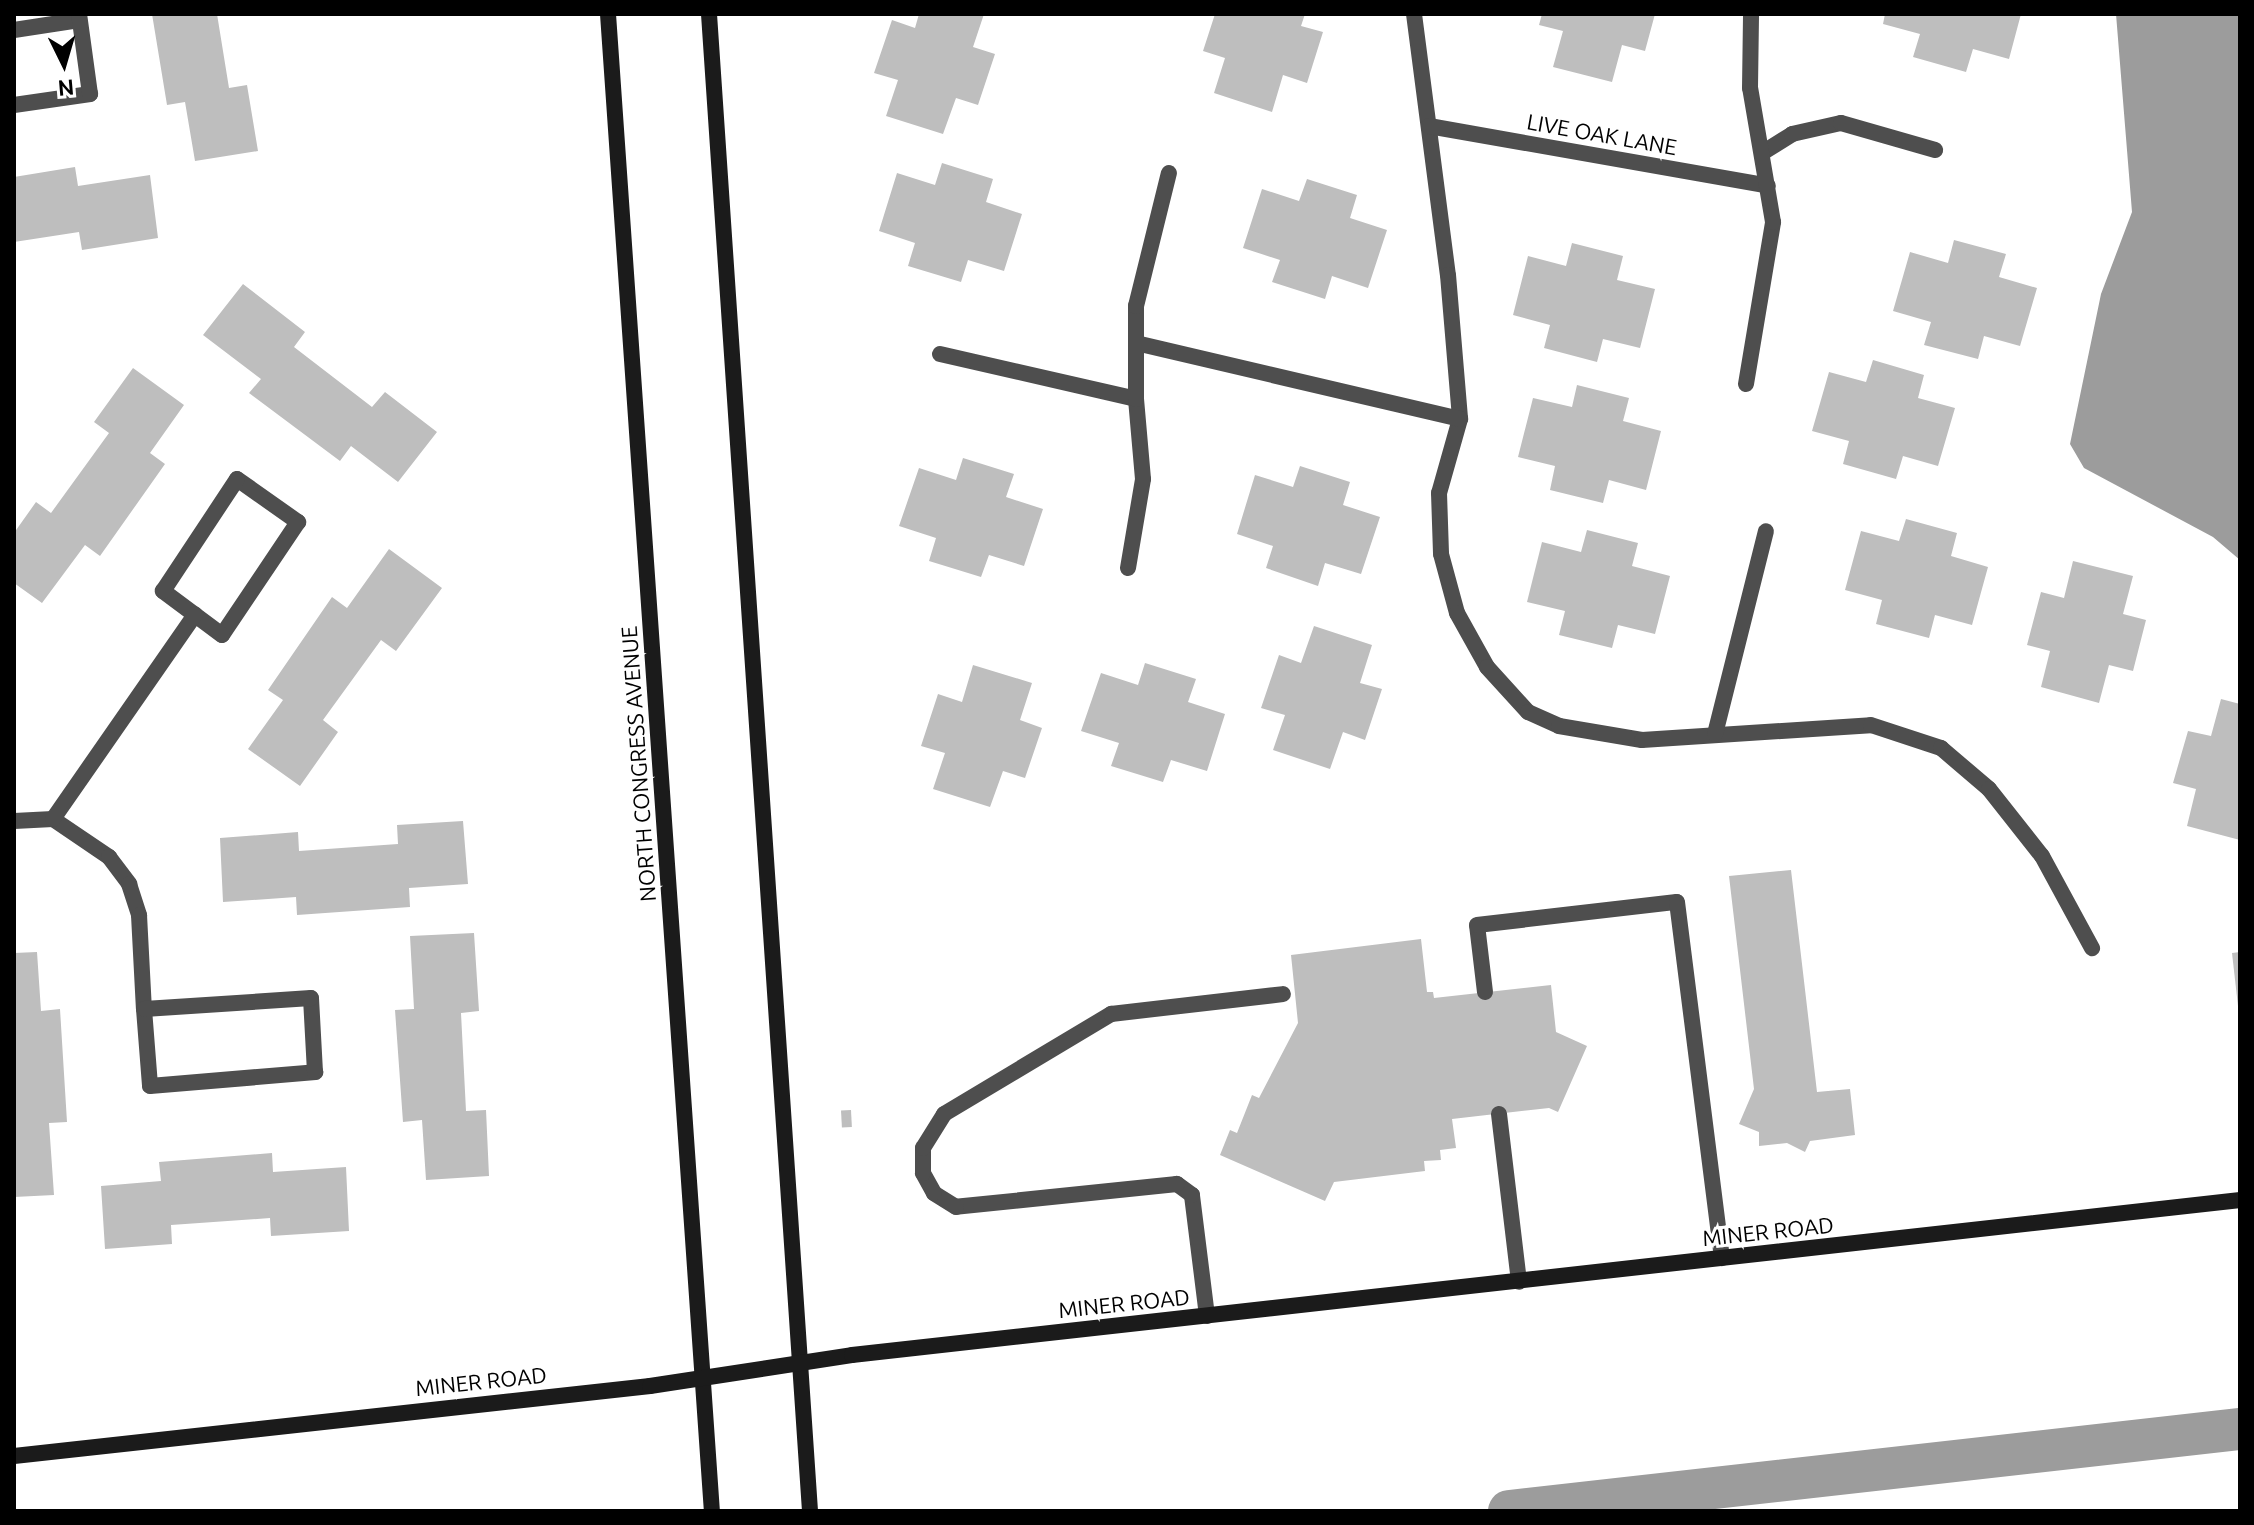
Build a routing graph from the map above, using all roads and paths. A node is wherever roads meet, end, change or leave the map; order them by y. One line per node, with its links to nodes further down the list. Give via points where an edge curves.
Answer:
1 (608, 14): 34 (main road, NORTH CONGRESS AVENUE)
2 (709, 14): 33 (main road)
3 (1414, 14): 8 (street)
4 (1751, 14): 10 (street, via 1750,88)
5 (79, 17): 6 (street); 7 (street, via 90,94)
6 (14, 30)
7 (14, 105)
8 (1429, 126): 12 (street, LIVE OAK LANE); 17 (street)
9 (1935, 150): 10 (street, via 1841,123 1792,134)
10 (1762, 153): 12 (street)
11 (1169, 173): 13 (street, via 1136,306)
12 (1768, 186): 15 (street, via 1773,222)
13 (1136, 343): 16 (street); 17 (street)
14 (940, 354): 16 (street)
15 (1746, 384)
16 (1136, 399): 19 (street, via 1143,479)
17 (1460, 419): 21 (street, via 1439,493 1441,554 1470,641 1506,691 1528,712 1559,726 1642,740)
18 (1766, 531): 21 (street)
19 (1128, 568)
20 (195, 615): 20 (street, via 222,635 298,522 237,479 163,591); 22 (street)
21 (1715, 734): 24 (street, via 1871,725 1941,748 1989,789 2042,856)
22 (53, 819): 23 (street); 27 (street, via 109,857 129,884 139,915)
23 (14, 821)
24 (2092, 948)
25 (1485, 992): 30 (street, via 1477,925 1677,902)
26 (1283, 994): 32 (street, via 1111,1014 944,1114 923,1148 923,1173 934,1193 956,1207 1177,1184 1192,1195)
27 (144, 1009): 27 (street, via 150,1086 315,1072 311,998)
28 (1499, 1114): 31 (street)
29 (2240, 1200): 30 (main road, MINER ROAD)
30 (1722, 1258): 31 (main road, MINER ROAD)
31 (1519, 1282): 32 (main road, MINER ROAD)
32 (1207, 1316): 33 (main road, MINER ROAD)
33 (802, 1363): 34 (main road, MINER ROAD); 37 (main road)
34 (704, 1378): 35 (main road, MINER ROAD); 36 (main road, NORTH CONGRESS AVENUE)
35 (14, 1456)
36 (712, 1511)
37 (810, 1511)

